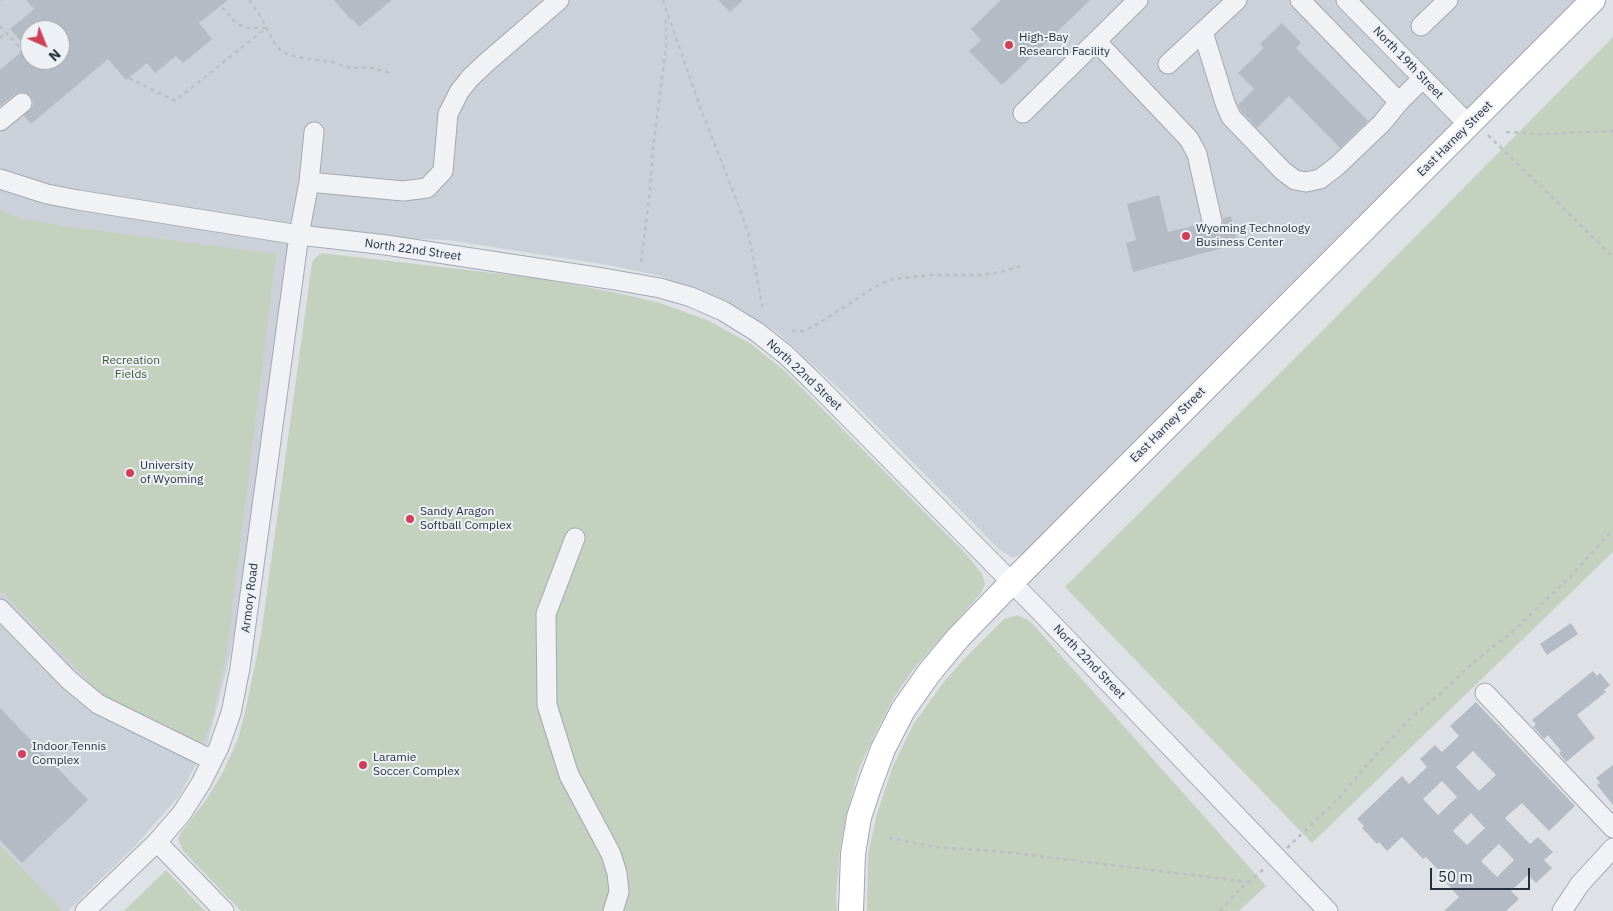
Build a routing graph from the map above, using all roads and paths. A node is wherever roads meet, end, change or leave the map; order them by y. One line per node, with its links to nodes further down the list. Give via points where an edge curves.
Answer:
1 (249, 0): 14 (path)
2 (559, 0): 33 (street, via 487,62 459,92 448,114 443,171 427,188 403,191)
3 (663, 0): 11 (path)
4 (1138, 0): 18 (street)
5 (1300, 0): 24 (street)
6 (1346, 0): 23 (street, North 19th Street)
7 (1593, 0): 28 (main road, East Harney Street)
8 (1231, 2): 15 (street)
9 (1435, 4): 13 (street)
10 (221, 6): 14 (path, via 240,25)
11 (666, 12): 37 (path, via 666,47); 39 (path, via 749,236)
12 (0, 26): 16 (path)
13 (1421, 26)
14 (266, 28): 21 (path, via 276,46 296,57); 22 (path, via 175,101)
15 (1203, 32): 20 (street); 24 (street, via 1231,117 1295,180 1320,179 1382,123)
16 (6, 33): 17 (path); 19 (path)
17 (0, 38)
18 (1096, 41): 26 (street); 34 (street, via 1189,139 1197,154)
19 (20, 47)
20 (1168, 64)
21 (390, 73)
22 (129, 78)
23 (1423, 78): 24 (street); 28 (street, North 19th Street)
24 (1399, 102)
25 (22, 103): 27 (street)
26 (1023, 113)
27 (0, 121)
28 (1478, 130): 36 (path); 43 (main road, East Harney Street)
29 (1613, 131): 31 (path)
30 (314, 132): 33 (street, Armory Road)
31 (1506, 132)
32 (0, 179): 35 (street, North 22nd Street, via 78,200)
33 (309, 182): 35 (street, Armory Road)
34 (1212, 221)
35 (299, 235): 43 (street, North 22nd Street, via 609,278 660,288 723,311 786,355); 46 (street, Armory Road, via 240,668 231,713)
36 (1613, 256)
37 (641, 262)
38 (1022, 266): 40 (path, via 982,275 892,279 816,325 803,331)
39 (763, 310)
40 (792, 331)
41 (1613, 530): 51 (path, via 1570,577 1510,634 1408,721 1338,799)
42 (575, 538): 55 (street, via 546,614 547,705 569,775 611,854 619,892)
43 (1012, 582): 51 (street, North 22nd Street); 56 (main road, East Harney Street, via 929,673 883,749 859,817 853,854)
44 (0, 609): 46 (street, via 69,680 98,704)
45 (1485, 693): 47 (street)
46 (212, 760): 49 (street, Armory Road, via 182,813)
47 (1613, 828)
48 (889, 838): 52 (path, via 935,847 1005,852)
49 (157, 842): 53 (street, Armory Road); 54 (street)
50 (1613, 848): 59 (street, via 1580,884)
51 (1277, 858): 52 (path); 58 (street, North 22nd Street)
52 (1249, 882): 57 (path)
53 (85, 911)
54 (224, 911)
55 (613, 911)
56 (851, 911)
57 (1220, 911)
58 (1328, 911)
59 (1562, 911)

